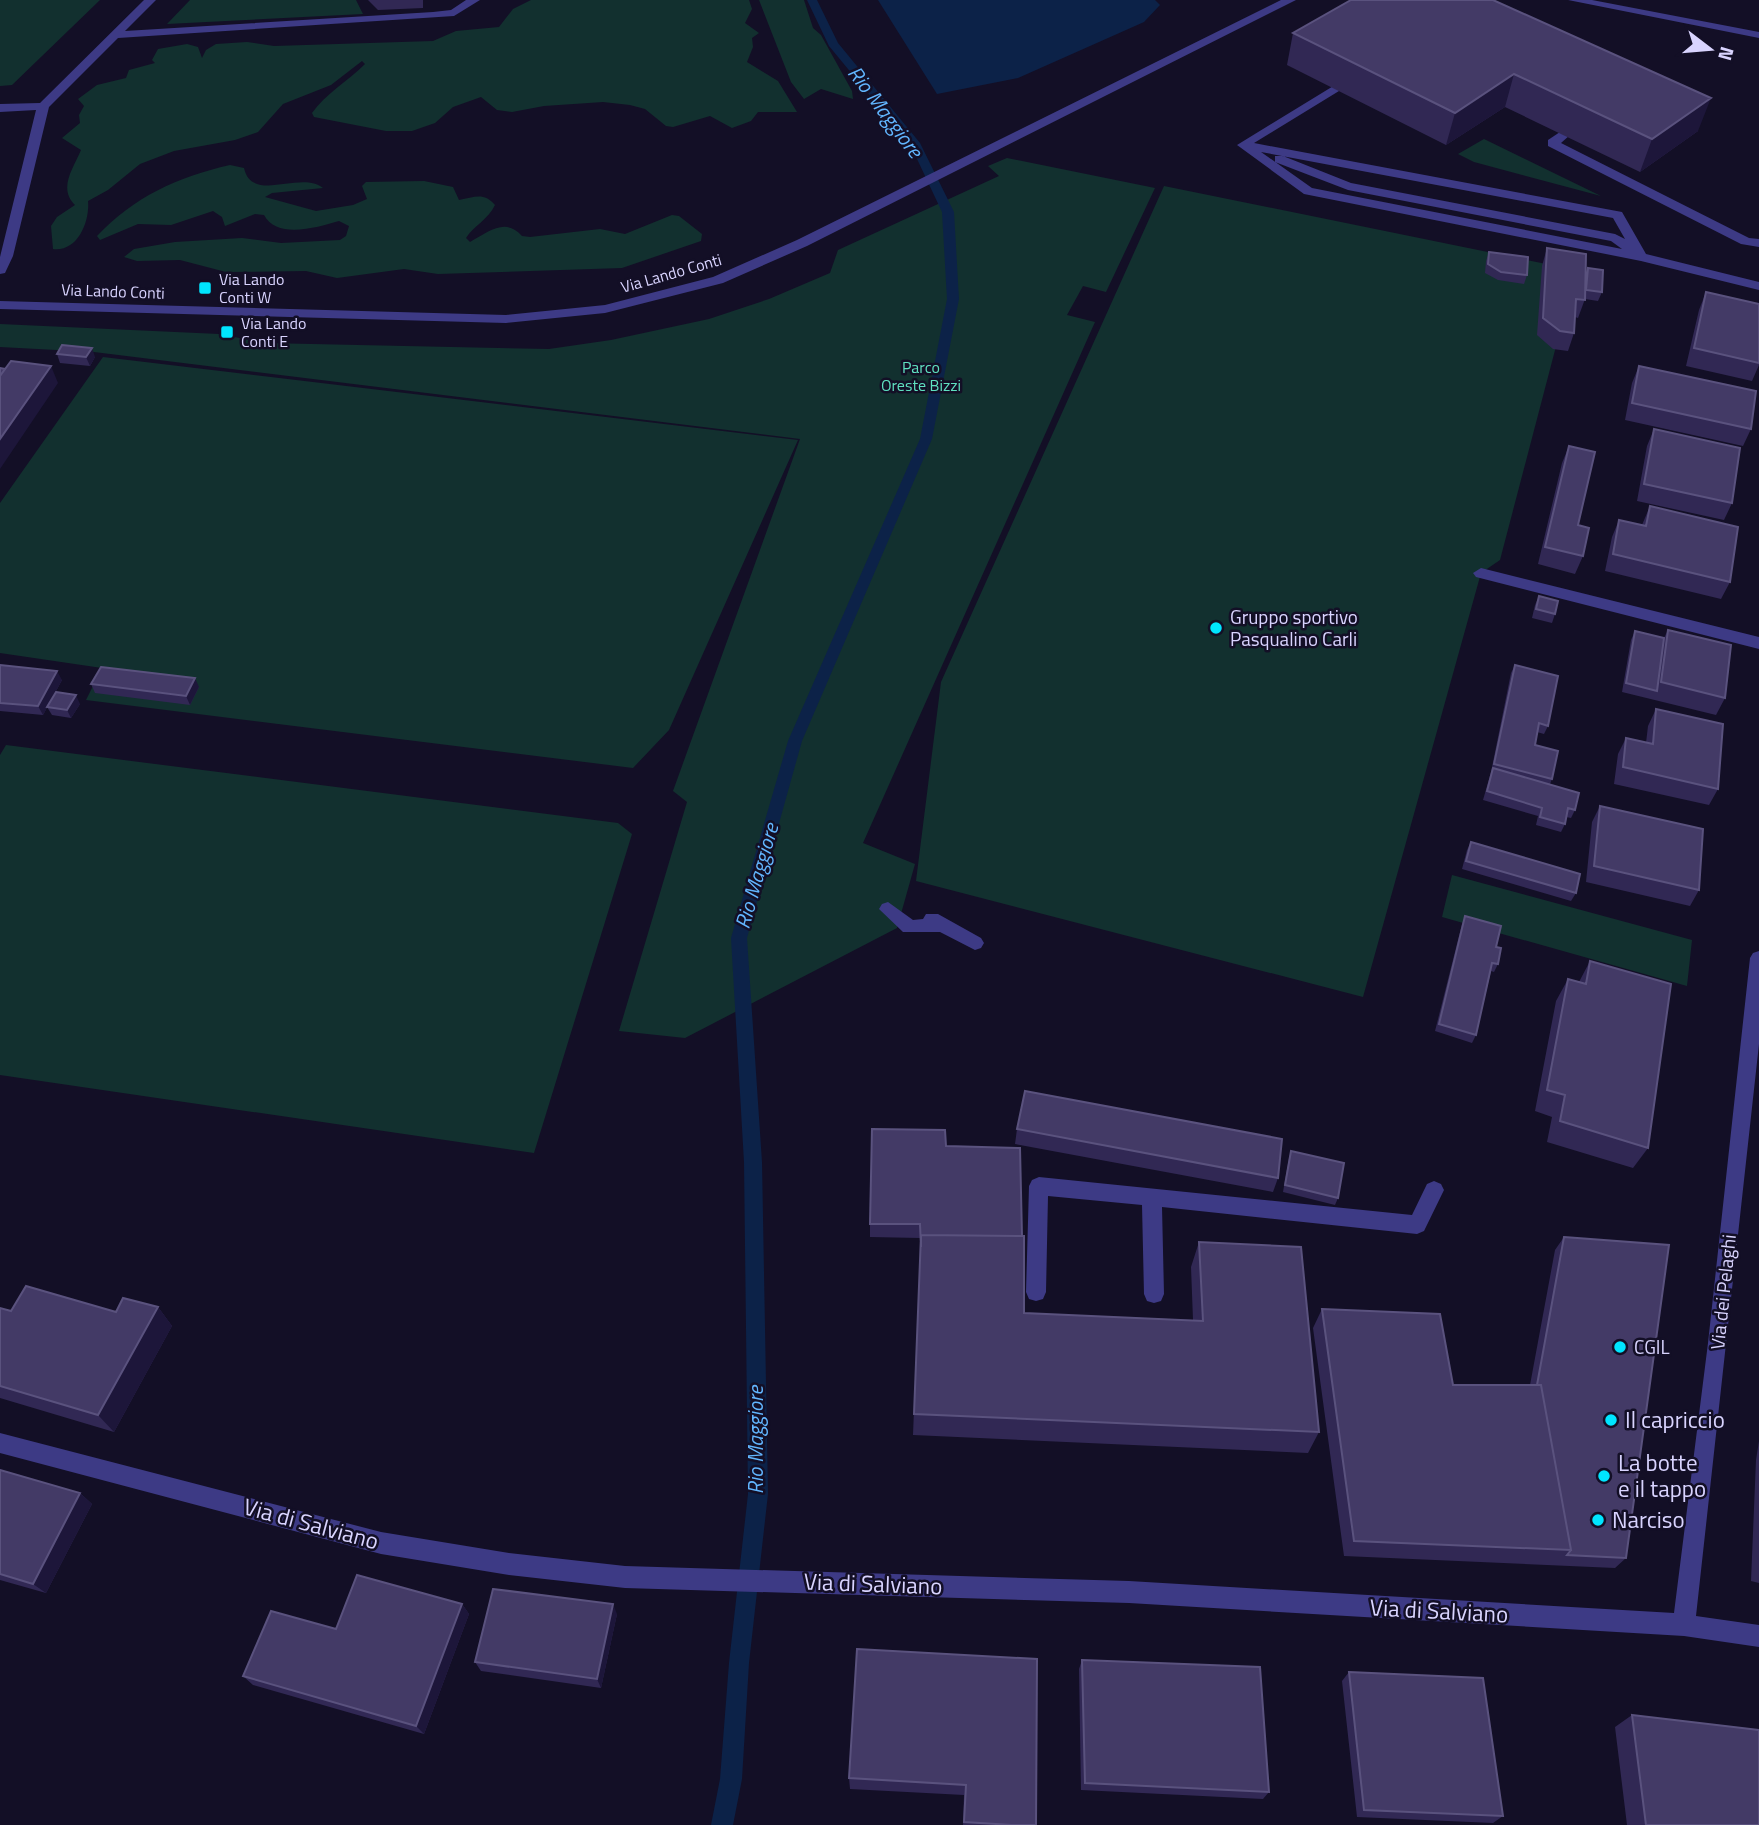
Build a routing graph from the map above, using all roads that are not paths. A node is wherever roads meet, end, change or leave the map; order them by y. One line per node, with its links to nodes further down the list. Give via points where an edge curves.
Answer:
1 (150, 0): 5 (street)
2 (474, 0): 5 (street, via 454,13)
3 (1290, 0): 18 (street, Via Lando Conti, via 802,243 718,280 652,299 518,318)
4 (1574, 0): 6 (street)
5 (113, 35): 8 (street)
6 (1759, 35)
7 (1335, 89): 11 (street)
8 (43, 106): 9 (street); 16 (street)
9 (0, 108)
10 (1564, 135): 13 (street, via 1552,143)
11 (1243, 145): 15 (street, via 1348,186 1615,238); 15 (street, via 1308,191); 15 (street, via 1618,215)
12 (1593, 149): 13 (street)
13 (1581, 158): 14 (street, via 1746,241)
14 (1759, 243)
15 (1641, 257): 17 (street)
16 (0, 270)
17 (1759, 286)
18 (0, 305)
19 (1481, 573): 20 (street)
20 (1759, 643)
21 (888, 909): 23 (street, via 909,928)
22 (923, 914): 23 (street)
23 (941, 925): 24 (street)
24 (975, 943)
25 (1759, 958): 31 (street, Via dei Pelaghi)
26 (1434, 1190): 27 (street, via 1417,1225)
27 (1152, 1196): 28 (street, via 1039,1186); 29 (street)
28 (1036, 1292)
29 (1154, 1294)
30 (0, 1443): 31 (street, Via di Salviano, via 381,1543 625,1577 1129,1592)
31 (1684, 1625): 32 (street, Via di Salviano)
32 (1759, 1636)

